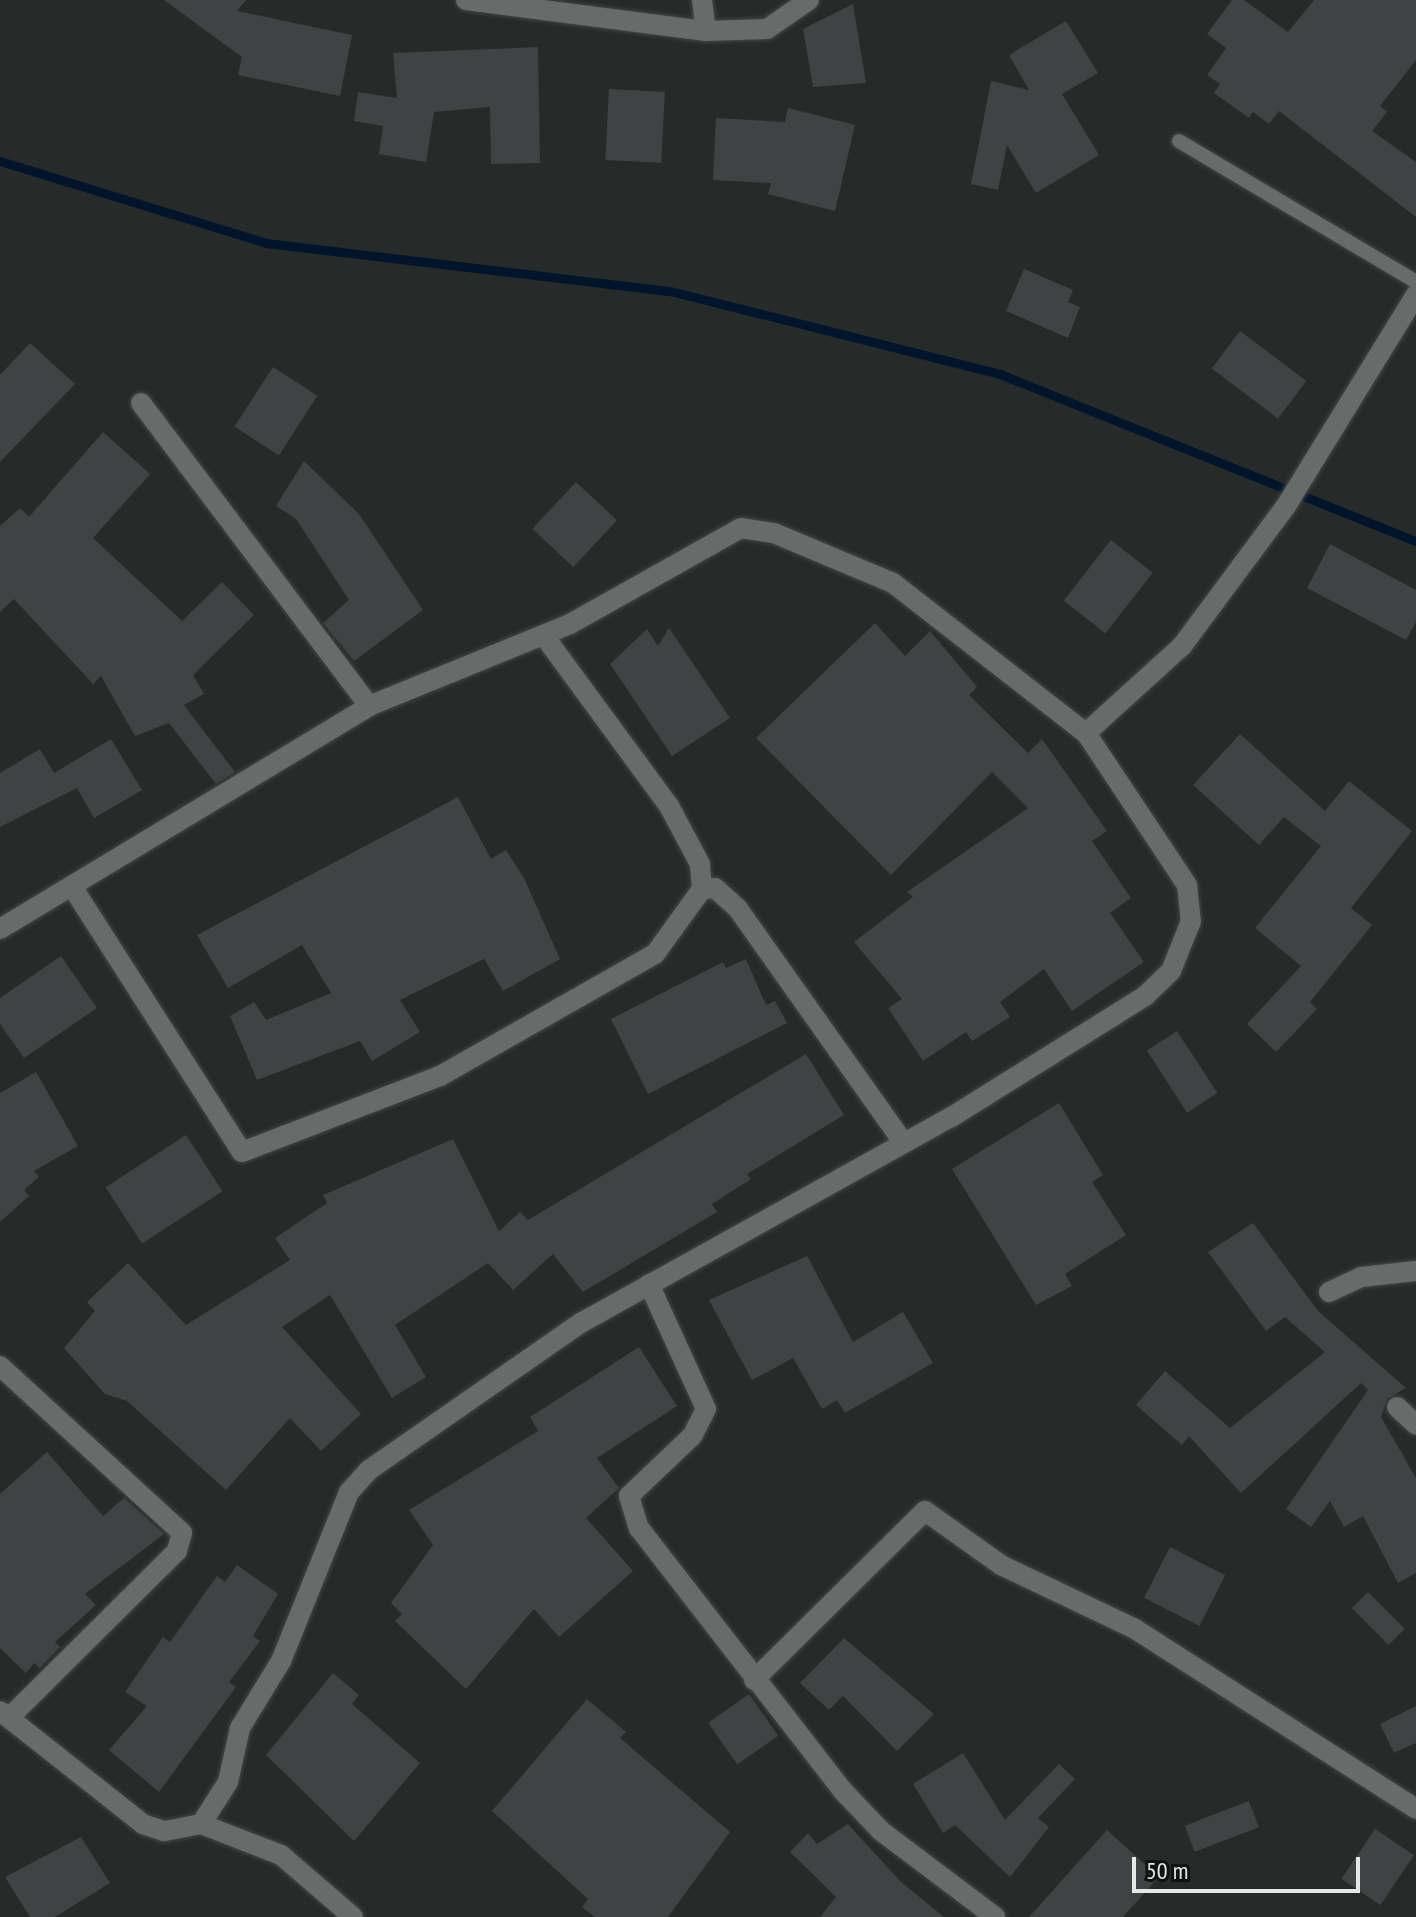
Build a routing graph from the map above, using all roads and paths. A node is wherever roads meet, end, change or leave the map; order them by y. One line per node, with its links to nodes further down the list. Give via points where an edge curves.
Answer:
1 (466, 0): 4 (street)
2 (702, 0): 4 (street)
3 (809, 0): 4 (street, via 767,29)
4 (706, 31)
5 (1179, 141): 6 (lane)
6 (1416, 282)
7 (1416, 295): 11 (street, via 1286,506 1182,646)
8 (141, 403): 10 (street)
9 (544, 636): 10 (street); 11 (street, via 741,528 774,533 893,583); 13 (street, via 669,806 700,864)
10 (369, 706): 12 (street)
11 (1086, 733): 15 (street, via 1187,885 1191,921 1183,950 1145,996)
12 (73, 888): 13 (street, via 234,1144 254,1153 440,1076 640,965 669,940); 14 (street)
13 (702, 889): 15 (street, via 715,888 738,909)
14 (0, 929)
15 (903, 1142): 17 (street)
16 (1416, 1271): 18 (street, via 1361,1277)
17 (649, 1284): 22 (street, via 706,1409 692,1436 636,1483 631,1512); 25 (street, via 492,1384 349,1492 287,1648 240,1728 228,1782)
18 (1329, 1292)
19 (0, 1366): 23 (street, via 182,1533 177,1551)
20 (1397, 1407): 21 (street)
21 (1416, 1425)
22 (754, 1680): 24 (street, via 925,1511 1001,1565 1135,1629); 27 (street, via 881,1831)
23 (5, 1714): 25 (street, via 143,1824 164,1831)
24 (1416, 1809)
25 (201, 1824): 26 (street, via 281,1855)
26 (353, 1917)
27 (995, 1917)

